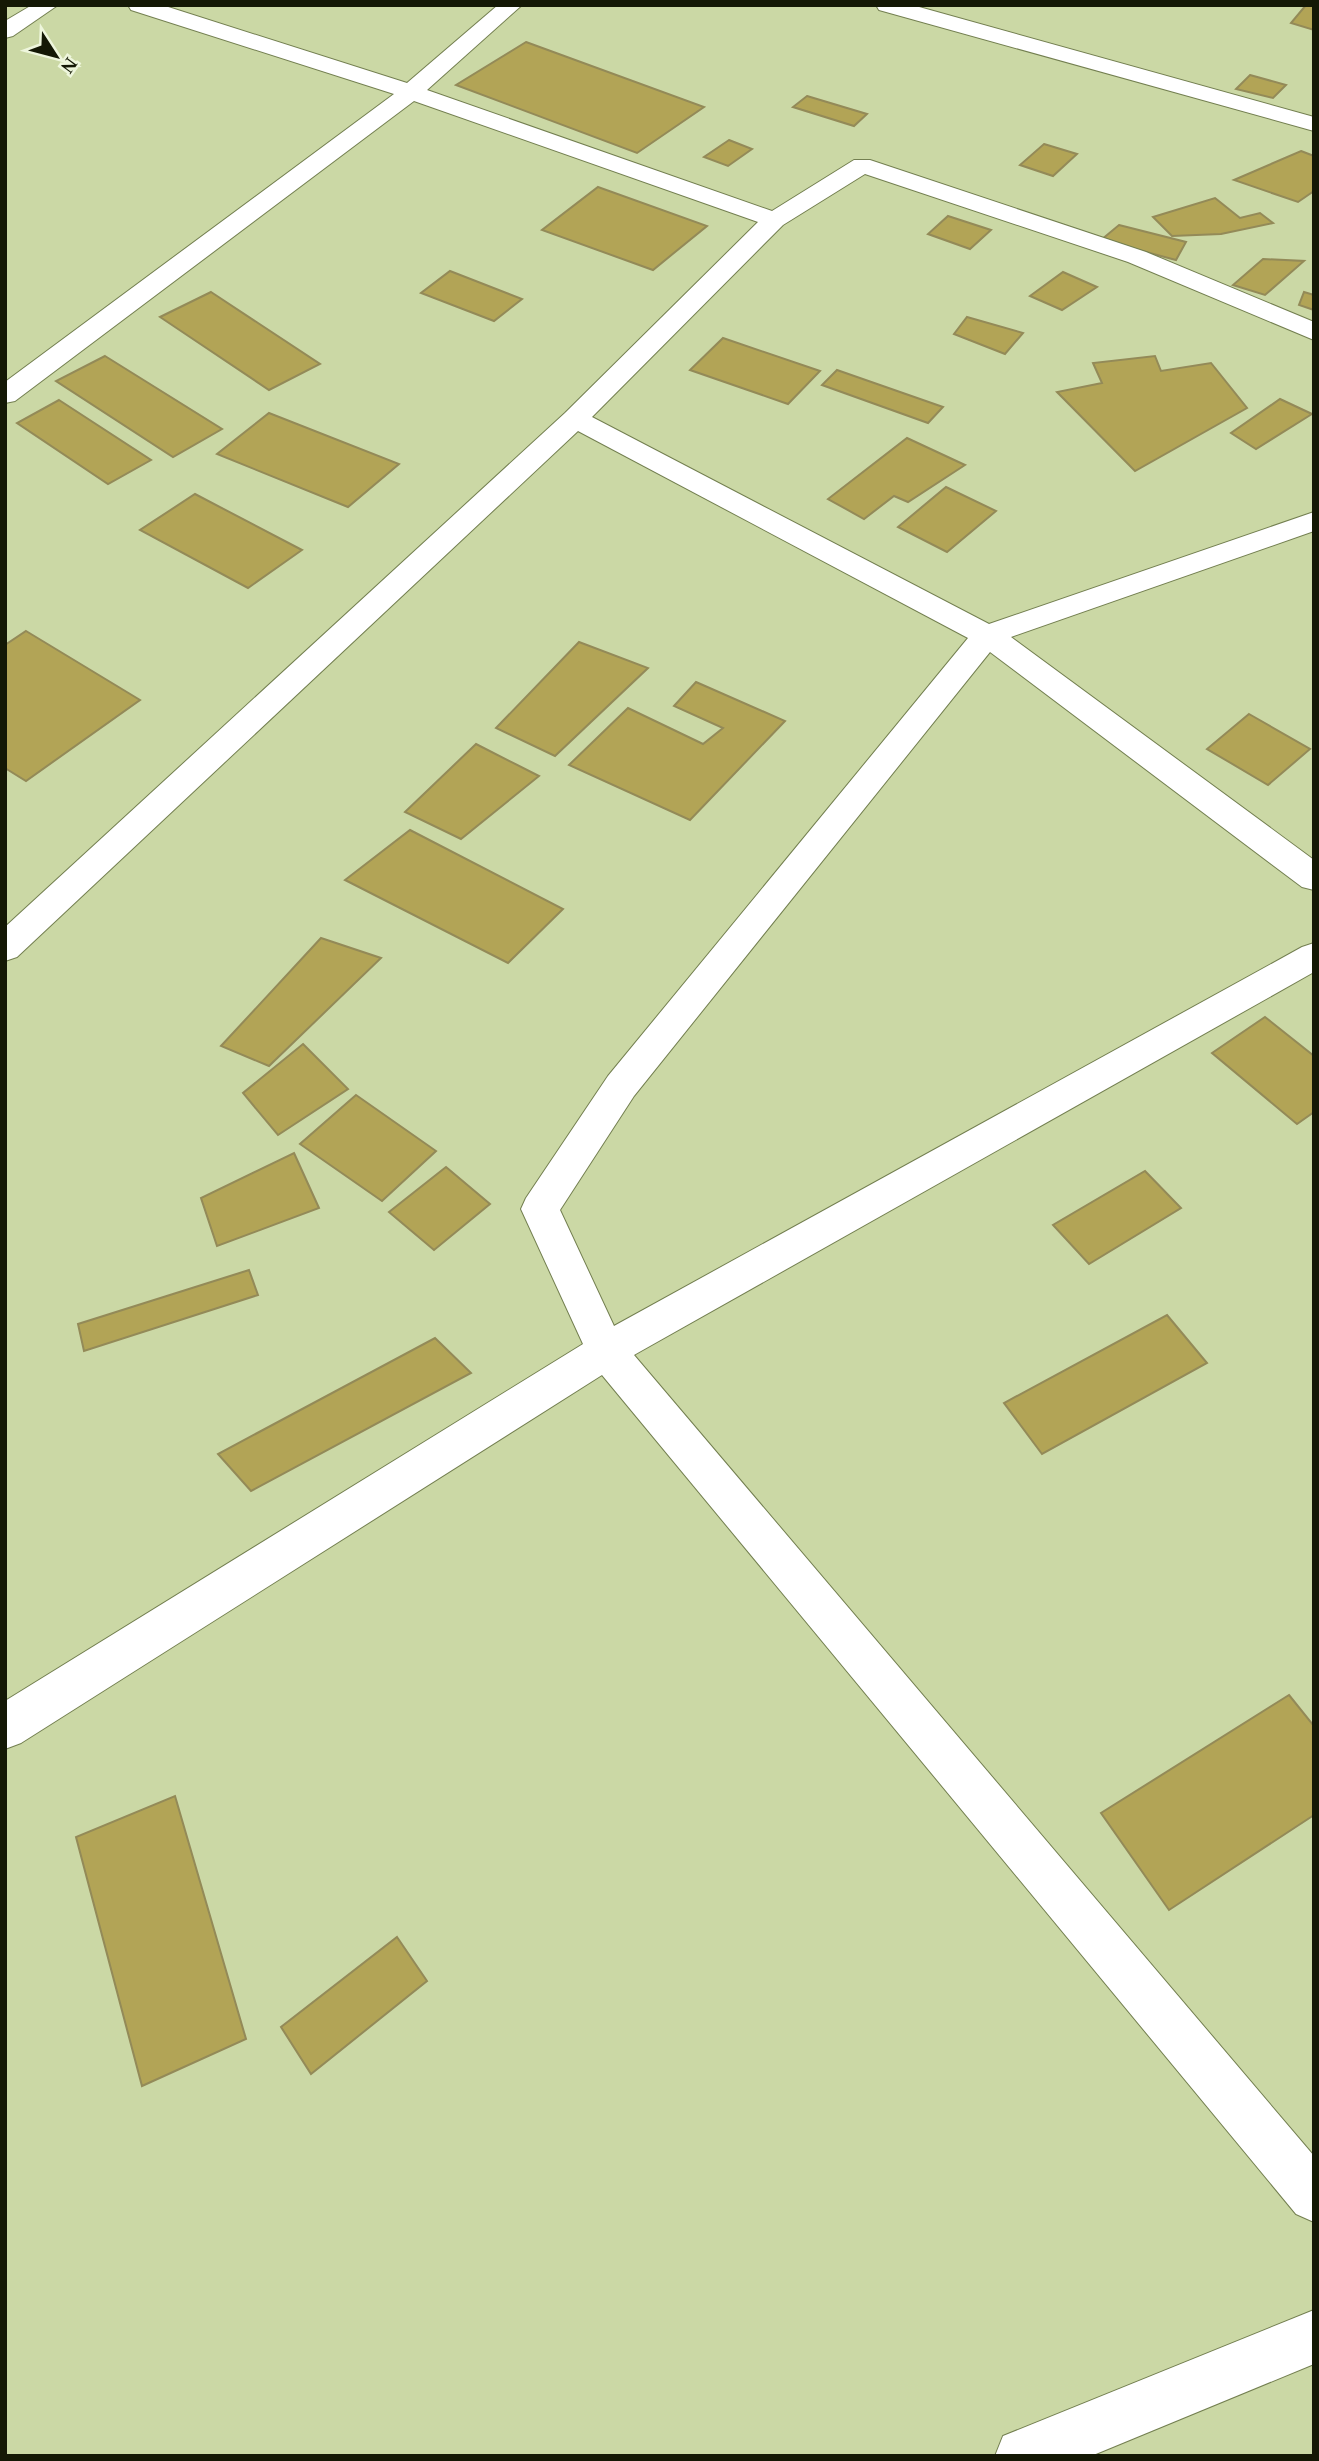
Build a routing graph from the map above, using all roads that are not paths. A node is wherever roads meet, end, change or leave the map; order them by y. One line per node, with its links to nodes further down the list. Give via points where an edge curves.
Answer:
1 (47, 5): 5 (street)
2 (139, 5): 6 (street)
3 (511, 5): 6 (street)
4 (887, 5): 7 (street)
5 (5, 30)
6 (411, 92): 8 (street); 10 (street)
7 (1314, 124)
8 (774, 220): 9 (street, via 862,165 1137,257); 11 (street)
9 (1314, 332)
10 (5, 395)
11 (575, 419): 13 (street); 15 (street)
12 (1314, 521): 13 (street)
13 (986, 635): 14 (street); 17 (street, via 621,1086 540,1209)
14 (1314, 878)
15 (5, 948)
16 (1314, 956): 17 (street)
17 (606, 1351): 18 (street); 19 (street)
18 (5, 1727)
19 (1314, 2196)
20 (1314, 2337): 21 (street)
21 (1023, 2456)

